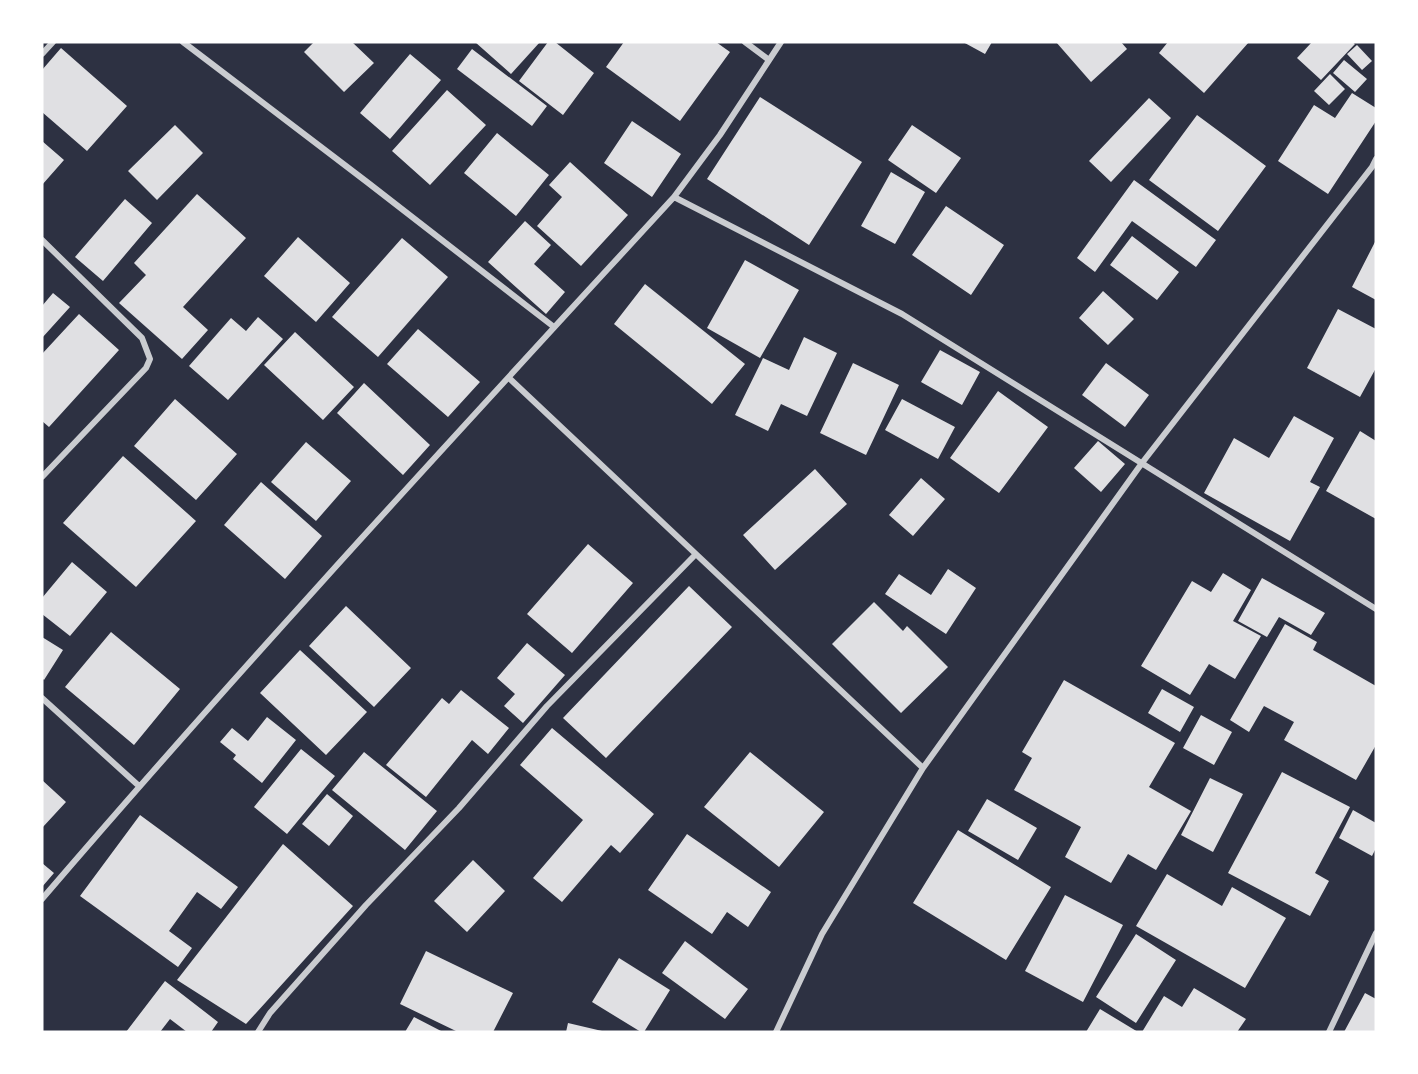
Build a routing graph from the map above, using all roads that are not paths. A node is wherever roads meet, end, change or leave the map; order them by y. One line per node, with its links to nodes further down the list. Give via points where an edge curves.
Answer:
1 (53, 42): 5 (street)
2 (183, 42): 11 (street)
3 (745, 42): 6 (street)
4 (781, 42): 6 (street)
5 (42, 54)
6 (769, 60): 9 (street)
7 (1376, 159): 8 (street)
8 (1374, 168): 13 (street)
9 (674, 197): 11 (street); 13 (street, via 902,314)
10 (42, 240): 14 (street, via 142,338 150,358 146,368)
11 (554, 327): 12 (street)
12 (509, 378): 15 (street); 19 (street)
13 (1142, 463): 16 (street); 18 (street)
14 (42, 477)
15 (695, 555): 18 (street); 22 (street, via 547,706 270,1013)
16 (1376, 609)
17 (42, 699): 19 (street)
18 (922, 768): 23 (street, via 822,934)
19 (139, 786): 20 (street)
20 (42, 899)
21 (1376, 933): 24 (street)
22 (258, 1032)
23 (776, 1032)
24 (1329, 1032)

